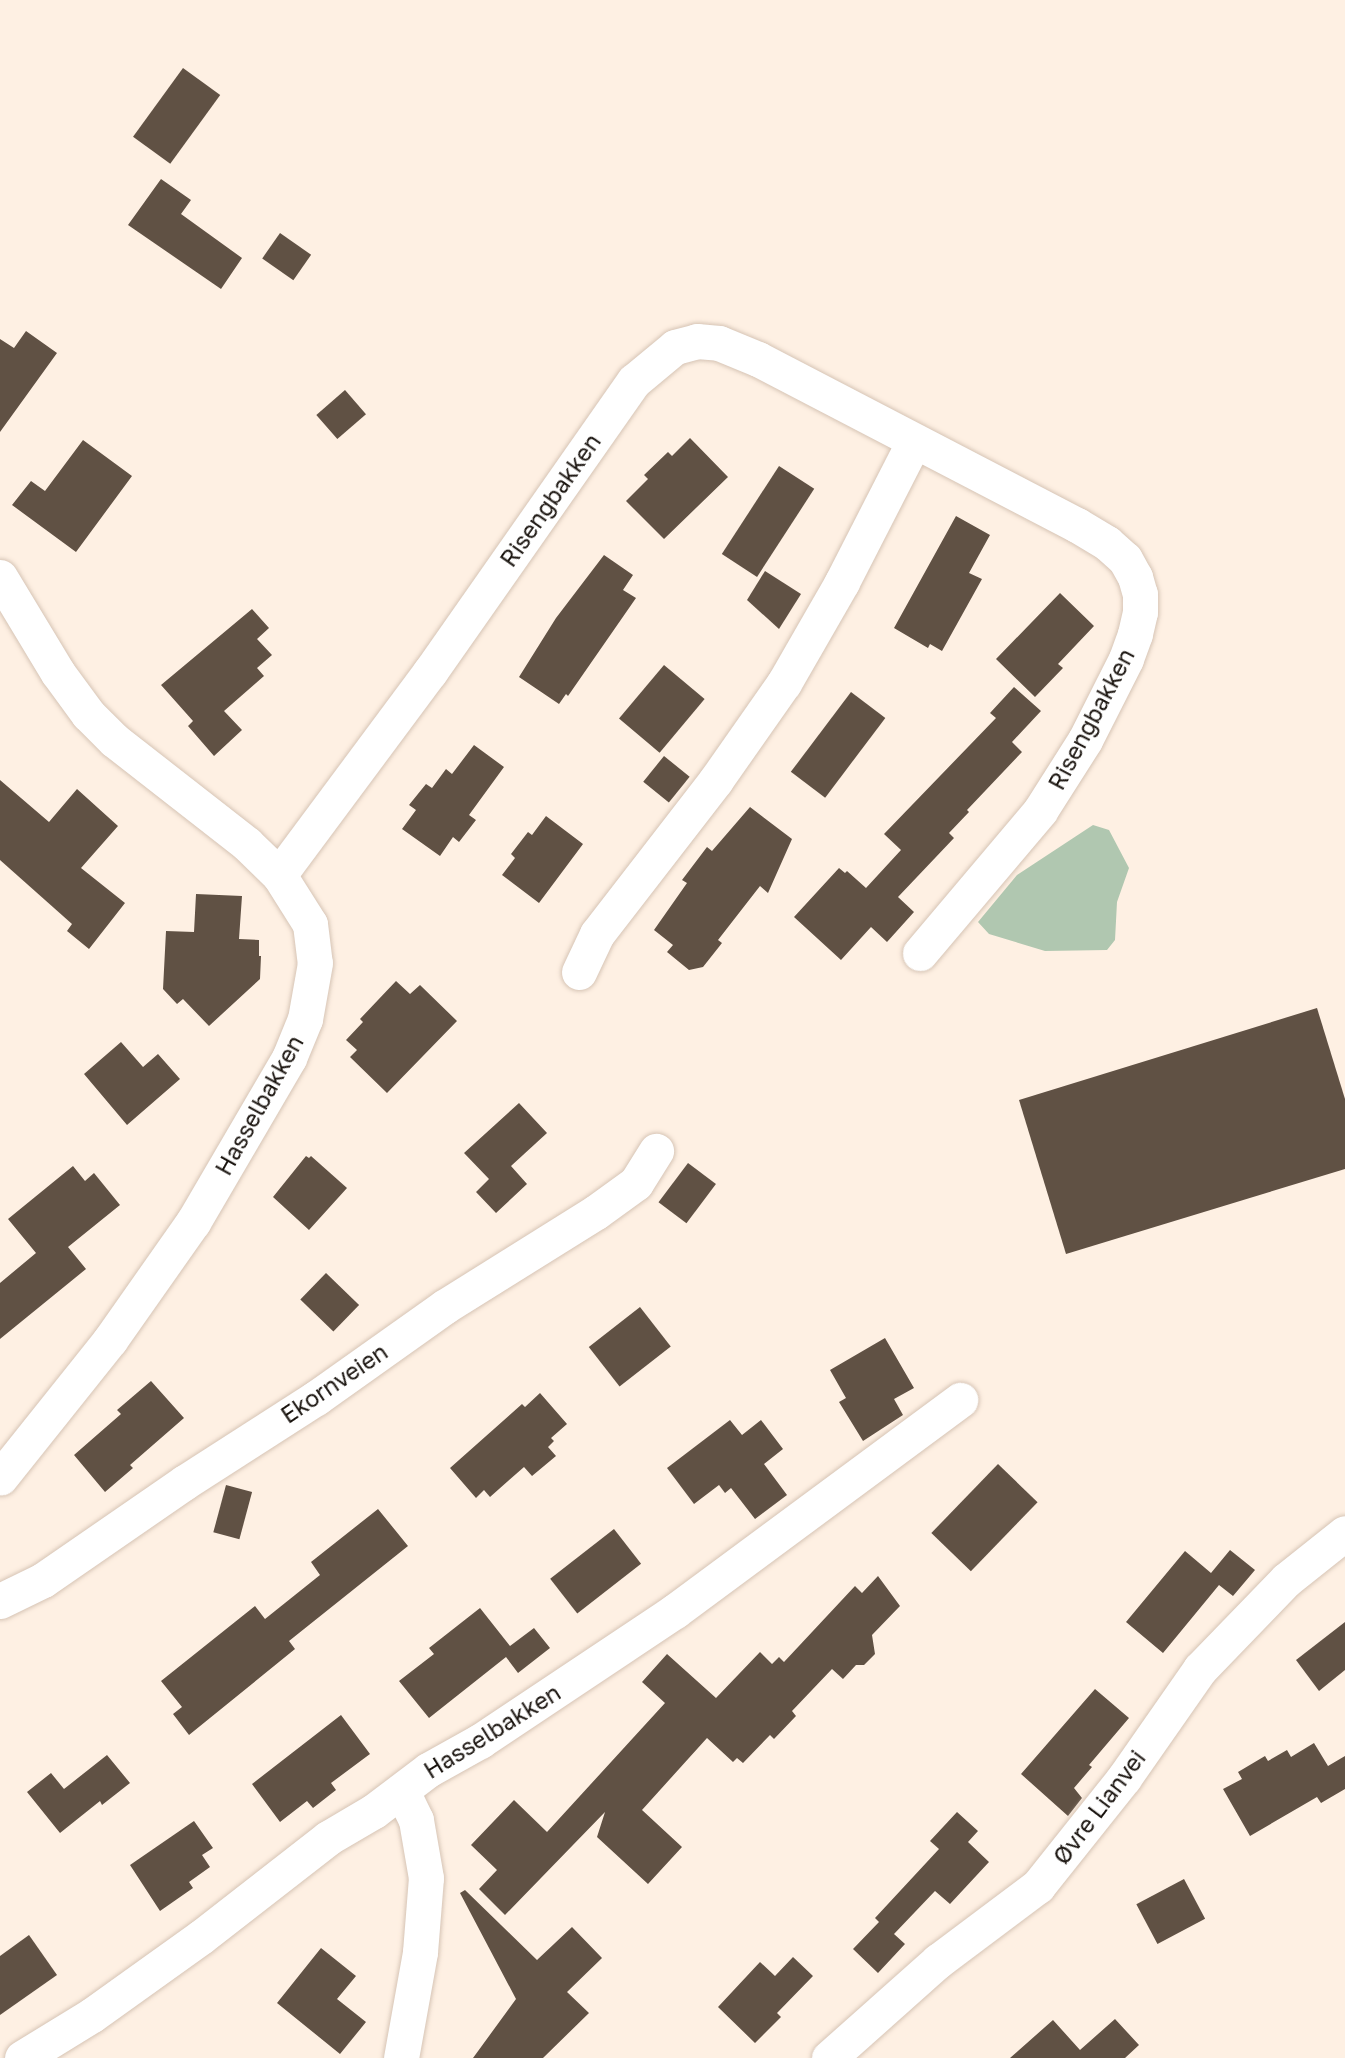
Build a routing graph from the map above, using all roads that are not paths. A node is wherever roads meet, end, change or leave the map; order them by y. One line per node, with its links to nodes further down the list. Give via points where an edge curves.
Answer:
1 (914, 441): 3 (street, Risengbakken, via 719,342 675,347 634,381 430,672); 4 (street, Risengbakken, via 1107,543 1125,559 1140,594 1140,612 1126,659 1059,783); 5 (street, via 784,683 597,934)
2 (0, 577): 3 (street, Hasselbakken, via 88,714)
3 (279, 874): 8 (street, Hasselbakken, via 310,924 315,953 314,982 289,1058 160,1270)
4 (920, 953)
5 (579, 972)
6 (656, 1152): 10 (street, Ekornveien, via 636,1183 596,1212 444,1307 43,1580)
7 (960, 1399): 11 (street, Hasselbakken, via 675,1611)
8 (0, 1478)
9 (1345, 1533): 14 (street, Øvre Lianvei, via 1286,1580 1200,1669 1124,1778 1038,1886 938,1961)
10 (0, 1601)
11 (402, 1791): 12 (street, Hasselbakken, via 328,1838 92,2015); 13 (street, via 416,1820 423,1851 426,1899)
12 (22, 2058)
13 (401, 2058)
14 (829, 2058)

